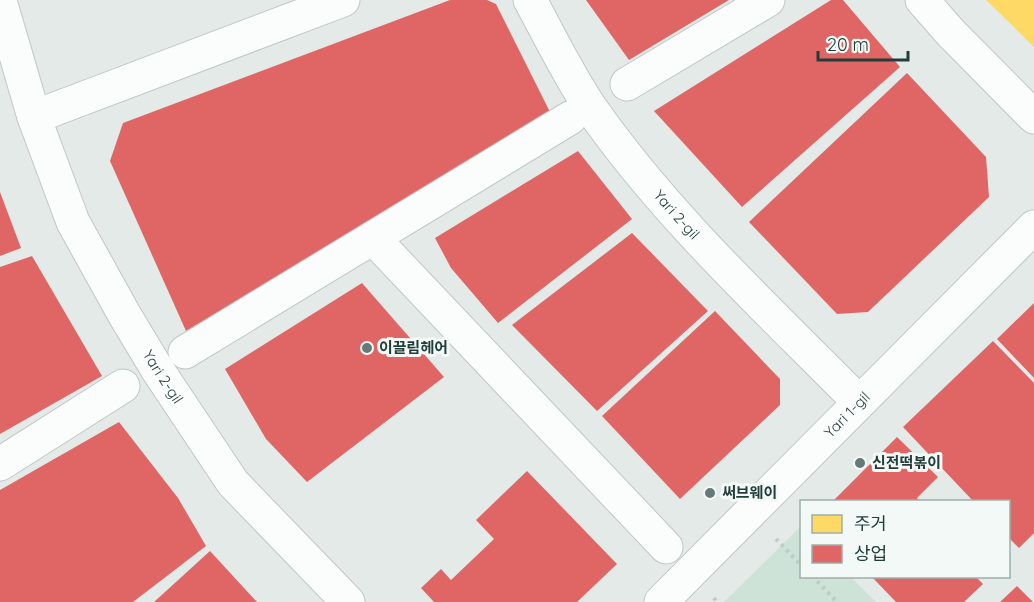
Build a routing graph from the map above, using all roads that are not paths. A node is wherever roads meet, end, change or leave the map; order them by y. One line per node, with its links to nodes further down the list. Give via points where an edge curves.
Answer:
1 (343, 0): 7 (street)
2 (530, 0): 14 (street, Yari 2-gil, via 590,106 646,178 706,246)
3 (768, 0): 6 (street)
4 (922, 0): 8 (street)
5 (0, 1): 7 (street, Yari 2-gil)
6 (627, 84)
7 (34, 117): 17 (street, Yari 2-gil, via 73,222 157,369 233,483)
8 (1034, 117)
9 (570, 118): 11 (street)
10 (1034, 227): 14 (street, Yari 1-gil)
11 (373, 238): 12 (street); 16 (street)
12 (185, 352)
13 (123, 386): 15 (street)
14 (859, 402): 18 (street, Yari 1-gil)
15 (0, 464)
16 (666, 547)
17 (348, 602)
18 (661, 602)

